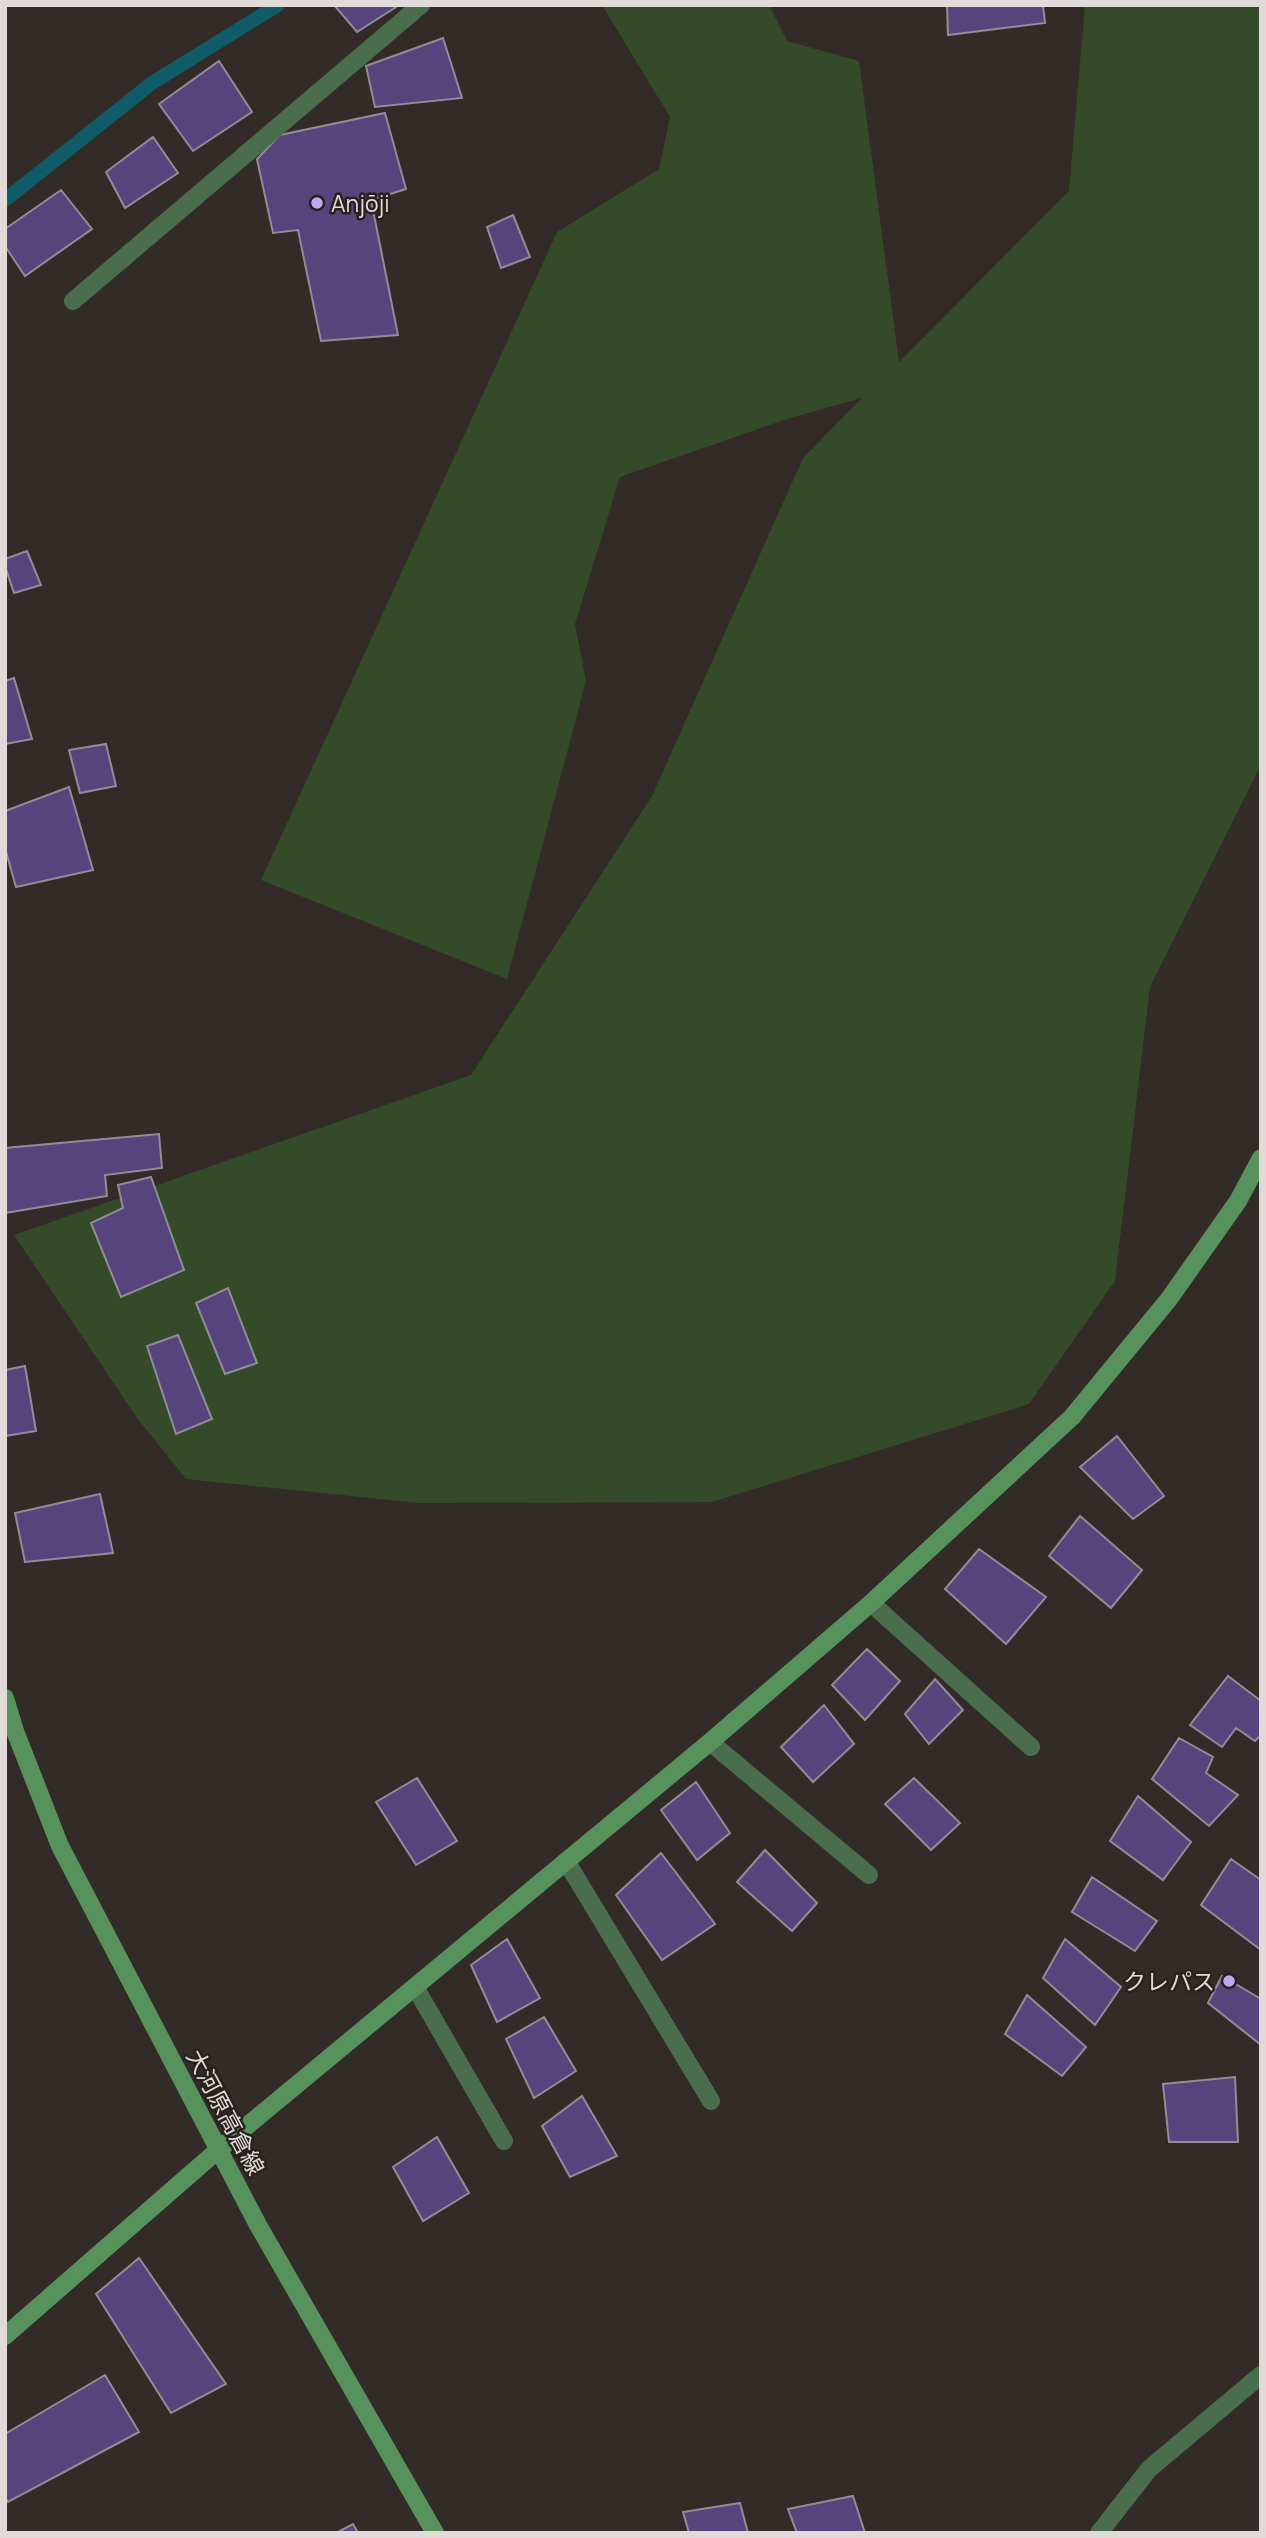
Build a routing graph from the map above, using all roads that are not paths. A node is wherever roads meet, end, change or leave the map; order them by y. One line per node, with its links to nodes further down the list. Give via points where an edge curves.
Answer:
1 (421, 5): 2 (street)
2 (73, 301)
3 (1260, 1162): 4 (street, via 1170,1299 1072,1417)
4 (871, 1603): 6 (street); 7 (street)
5 (5, 1698): 13 (street, 大河原高倉線, via 60,1846)
6 (710, 1742): 8 (street); 9 (street)
7 (1031, 1747)
8 (566, 1861): 10 (street); 11 (street)
9 (869, 1875)
10 (415, 1987): 12 (street); 13 (street)
11 (711, 2101)
12 (504, 2141)
13 (218, 2150): 14 (street); 16 (street, 大河原高倉線)
14 (5, 2336)
15 (1261, 2375): 17 (street, via 1149,2469)
16 (435, 2533)
17 (1099, 2533)

